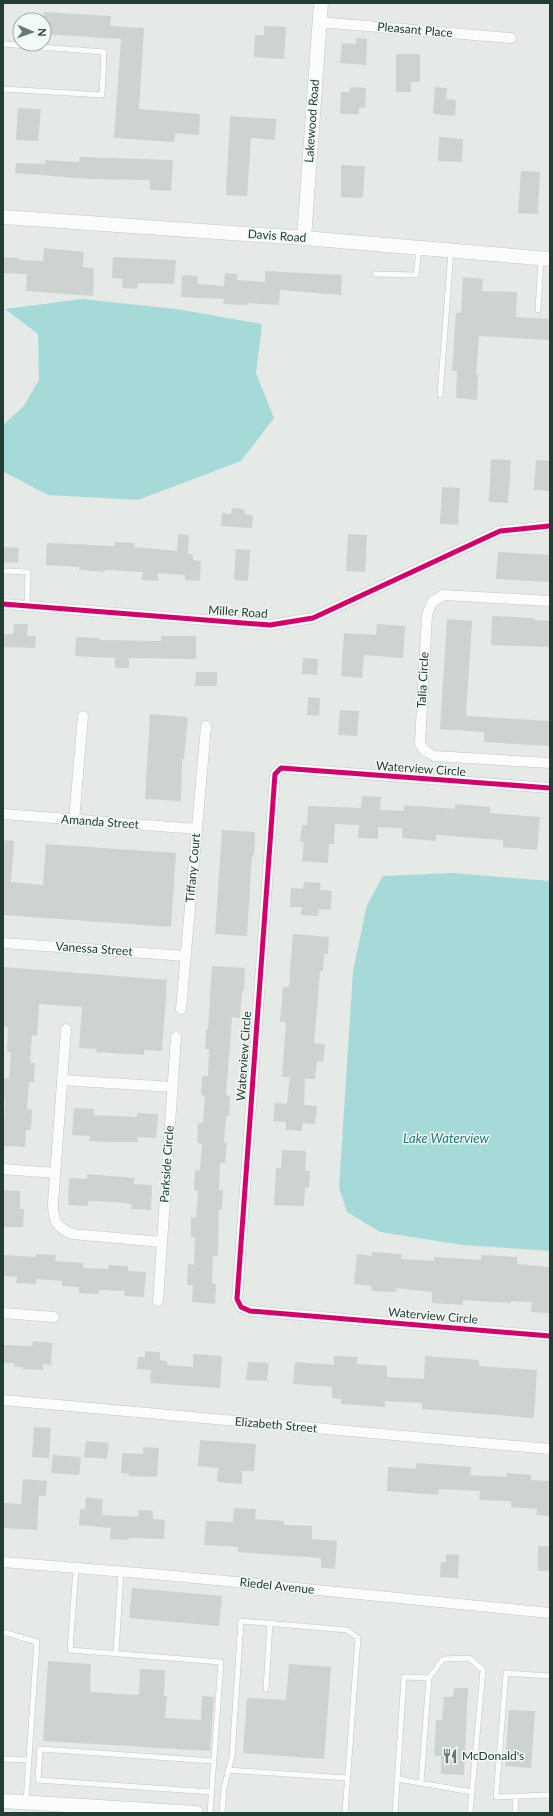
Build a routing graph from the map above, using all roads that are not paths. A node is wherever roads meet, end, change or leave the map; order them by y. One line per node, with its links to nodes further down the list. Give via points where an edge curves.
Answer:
1 (321, 3): 2 (street, Lakewood Road)
2 (319, 22): 3 (street, Pleasant Place); 7 (street, Lakewood Road)
3 (511, 38)
4 (3, 44): 5 (lane, via 104,52 102,95)
5 (3, 89)
6 (3, 217): 7 (street, Davis Road)
7 (304, 238): 8 (street, Davis Road)
8 (419, 248): 9 (street, Davis Road); 11 (lane, via 416,275)
9 (451, 250): 10 (street, Davis Road); 13 (lane)
10 (545, 259): 12 (lane)
11 (375, 274)
12 (538, 310)
13 (440, 395)
14 (549, 526): 18 (street, Miller Road, via 500,531 313,618 270,625)
15 (3, 571): 18 (lane, via 28,572)
16 (550, 601): 21 (street, Talia Circle, via 444,595 433,601 426,614 420,744 434,756)
17 (3, 604): 18 (street, Miller Road)
18 (27, 606)
19 (83, 716): 24 (street)
20 (206, 726): 25 (street, Tiffany Court)
21 (550, 763)
22 (550, 788): 39 (street, Waterview Circle, via 281,768 275,774 237,1299 241,1307 250,1311)
23 (3, 814): 24 (street, Amanda Street)
24 (74, 820): 25 (street, Amanda Street)
25 (197, 829): 27 (street, Tiffany Court)
26 (3, 943): 27 (street, Vanessa Street)
27 (186, 956): 28 (street, Tiffany Court)
28 (181, 1009)
29 (66, 1029): 31 (street)
30 (176, 1037): 32 (street, Parkside Circle)
31 (62, 1080): 32 (street); 34 (street)
32 (172, 1087): 35 (street, Parkside Circle)
33 (3, 1170): 34 (street)
34 (55, 1173): 35 (street, via 53,1215 56,1224 63,1230 72,1234)
35 (162, 1242): 36 (street, Parkside Circle)
36 (158, 1301)
37 (3, 1313): 38 (street)
38 (54, 1317)
39 (550, 1336)
40 (3, 1400): 41 (street, Elizabeth Street)
41 (550, 1449)
42 (3, 1562): 43 (street, Riedel Avenue)
43 (76, 1568): 44 (street, Riedel Avenue); 48 (lane, via 70,1650)
44 (121, 1572): 45 (street, Riedel Avenue); 48 (lane)
45 (550, 1613)
46 (270, 1623): 51 (lane); 57 (lane, via 241,1621 232,1757); 59 (lane, via 347,1630 358,1638)
47 (3, 1632): 52 (lane, via 37,1642)
48 (116, 1654): 56 (lane, via 221,1662)
49 (550, 1676): 66 (lane, via 506,1673 496,1797)
50 (429, 1678): 60 (lane, via 404,1677); 62 (lane); 64 (lane, via 443,1659 469,1658 483,1670)
51 (266, 1689)
52 (30, 1746): 53 (lane); 55 (lane)
53 (40, 1748): 56 (lane); 61 (lane)
54 (3, 1759): 55 (lane)
55 (29, 1760): 58 (lane)
56 (214, 1761): 63 (lane)
57 (228, 1770): 59 (lane); 71 (lane)
58 (28, 1778): 61 (lane); 68 (lane)
59 (347, 1778): 72 (lane)
60 (398, 1779): 62 (lane); 73 (lane)
61 (38, 1780): 63 (lane)
62 (421, 1783): 64 (lane)
63 (212, 1792): 70 (lane)
64 (472, 1792): 74 (lane)
65 (550, 1795): 66 (lane)
66 (516, 1796): 75 (lane)
67 (3, 1801): 68 (street)
68 (26, 1802): 69 (street)
69 (196, 1813)
70 (210, 1813)
71 (222, 1813)
72 (345, 1813)
73 (395, 1813)
74 (470, 1813)
75 (515, 1813)

